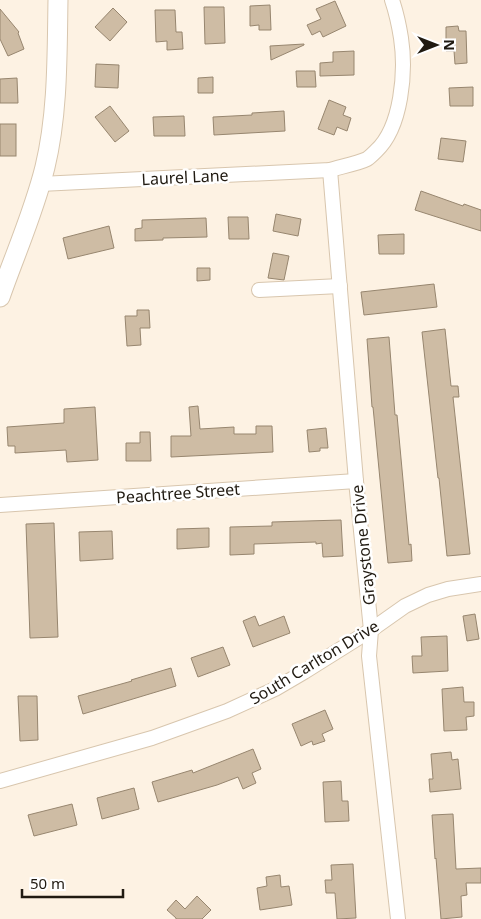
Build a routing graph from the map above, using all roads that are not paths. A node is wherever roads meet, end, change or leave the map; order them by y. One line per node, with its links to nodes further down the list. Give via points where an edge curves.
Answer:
1 (58, 0): 4 (main road, via 53,118)
2 (392, 0): 3 (street, Laurel Lane, via 403,61 399,104 393,125 384,144 368,159)
3 (330, 170): 4 (street, Laurel Lane); 6 (street, Graystone Drive)
4 (40, 184): 5 (main road, via 25,231)
5 (5, 267): 8 (main road)
6 (340, 286): 7 (street); 9 (street, Graystone Drive)
7 (259, 290)
8 (0, 297)
9 (356, 481): 10 (street, Peachtree Street); 12 (street, Graystone Drive)
10 (0, 505)
11 (481, 584): 12 (street, South Carlton Drive, via 428,595 405,606)
12 (371, 630): 13 (street, South Carlton Drive, via 275,689 227,711 152,738); 14 (street, Graystone Drive, via 369,656)
13 (0, 781)
14 (398, 919)

